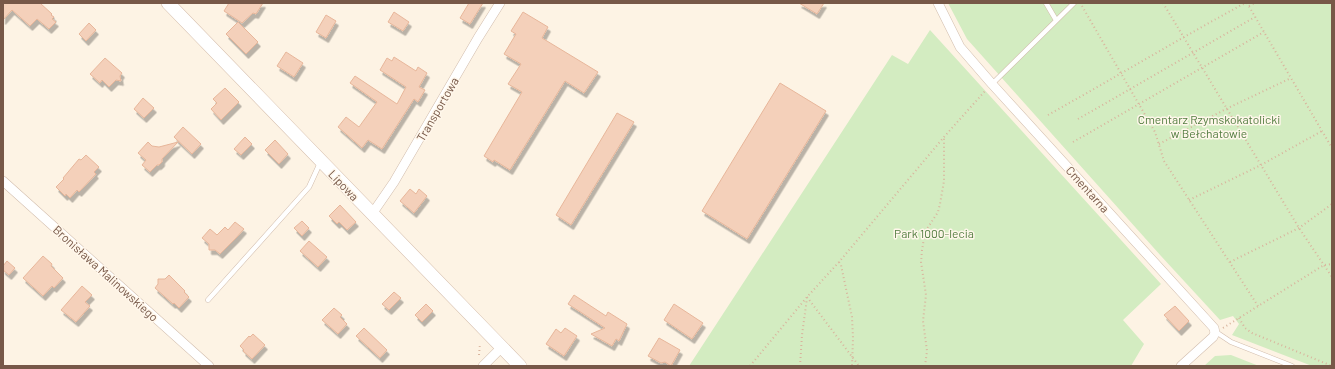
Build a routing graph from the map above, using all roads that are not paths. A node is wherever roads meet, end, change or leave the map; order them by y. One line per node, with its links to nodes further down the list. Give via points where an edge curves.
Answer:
1 (168, 3): 8 (main road, Lipowa)
2 (500, 3): 10 (street, Transportowa, via 394,182)
3 (938, 3): 7 (street, Cmentarna, via 960,47)
4 (1046, 3): 6 (lane)
5 (1074, 3): 6 (lane)
6 (1056, 20): 7 (lane)
7 (992, 84): 12 (street, Cmentarna, via 1214,328)
8 (321, 161): 10 (main road, Lipowa); 11 (lane, via 310,187)
9 (3, 181): 14 (street, Bronisława Malinowskiego)
10 (372, 214): 13 (main road, Lipowa)
11 (208, 300)
12 (1215, 333): 17 (street); 18 (lane)
13 (502, 347): 15 (street); 16 (main road, Lipowa)
14 (209, 366)
15 (483, 366)
16 (520, 366)
17 (1181, 366)
18 (1292, 366)

